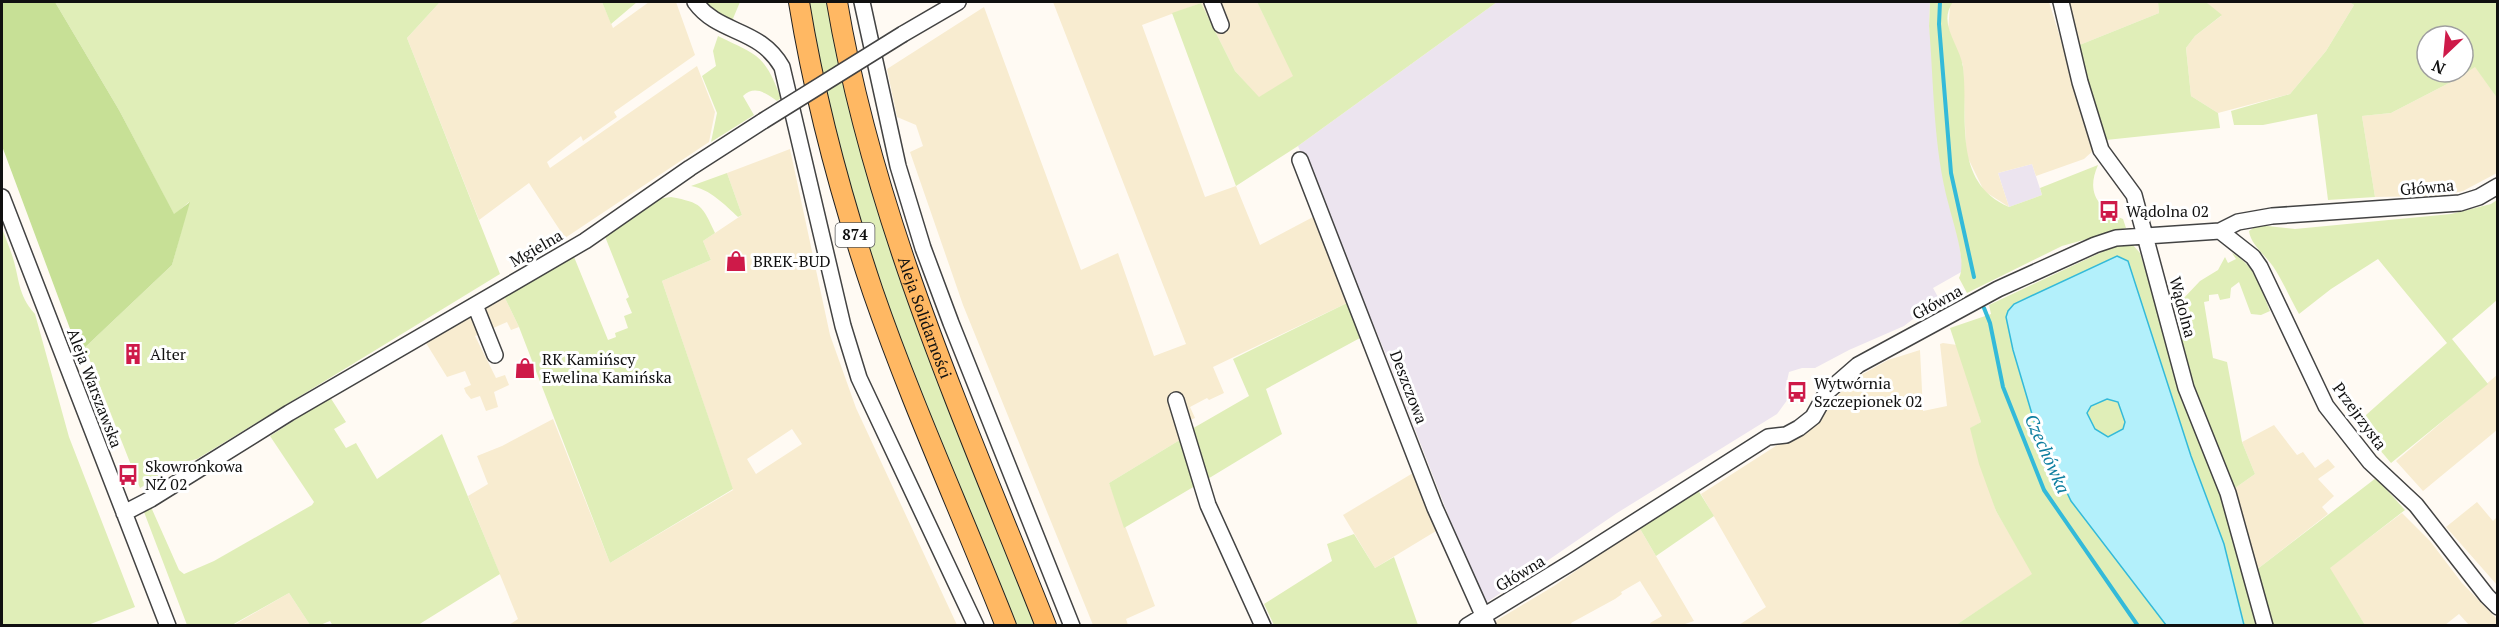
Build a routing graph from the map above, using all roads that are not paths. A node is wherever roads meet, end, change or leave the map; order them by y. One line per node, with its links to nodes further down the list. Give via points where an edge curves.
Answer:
1 (695, 2): 21 (street, via 713,20 761,42 782,67 843,326 860,378)
2 (799, 2): 22 (main road, 874, via 827,138 869,279)
3 (837, 2): 23 (main road, Aleja Solidarności / 874, via 855,95 904,264)
4 (862, 2): 24 (street, via 898,166 923,248)
5 (958, 2): 14 (street, Mgielna, bridge, via 763,121 585,241)
6 (1212, 2): 8 (street)
7 (2061, 2): 13 (street, Wądolna, via 2101,150 2134,195)
8 (1221, 25)
9 (1300, 160): 19 (street, Deszczowa, via 1435,508)
10 (2498, 186): 12 (street, Główna, via 2460,203 2272,216 2238,222)
11 (2, 197): 17 (street, Aleja Warszawska)
12 (2220, 231): 13 (street, Główna); 18 (street, Przejrzysta, via 2260,267 2326,406 2370,462 2416,505)
13 (2145, 235): 19 (street, Główna, via 2095,245 2030,274 1857,365 1827,392 1813,417 1799,428 1786,435 1768,436); 27 (street, Wądolna, via 2186,387 2228,493)
14 (475, 305): 15 (street); 17 (street, Mgielna)
15 (495, 355)
16 (1176, 400): 25 (street, via 1212,514)
17 (124, 513): 20 (street, Aleja Warszawska)
18 (2498, 607)
19 (1485, 621): 26 (street, Główna)
20 (168, 626)
21 (976, 626)
22 (1006, 626)
23 (1046, 626)
24 (1072, 626)
25 (1263, 626)
26 (1467, 626)
27 (2265, 626)

